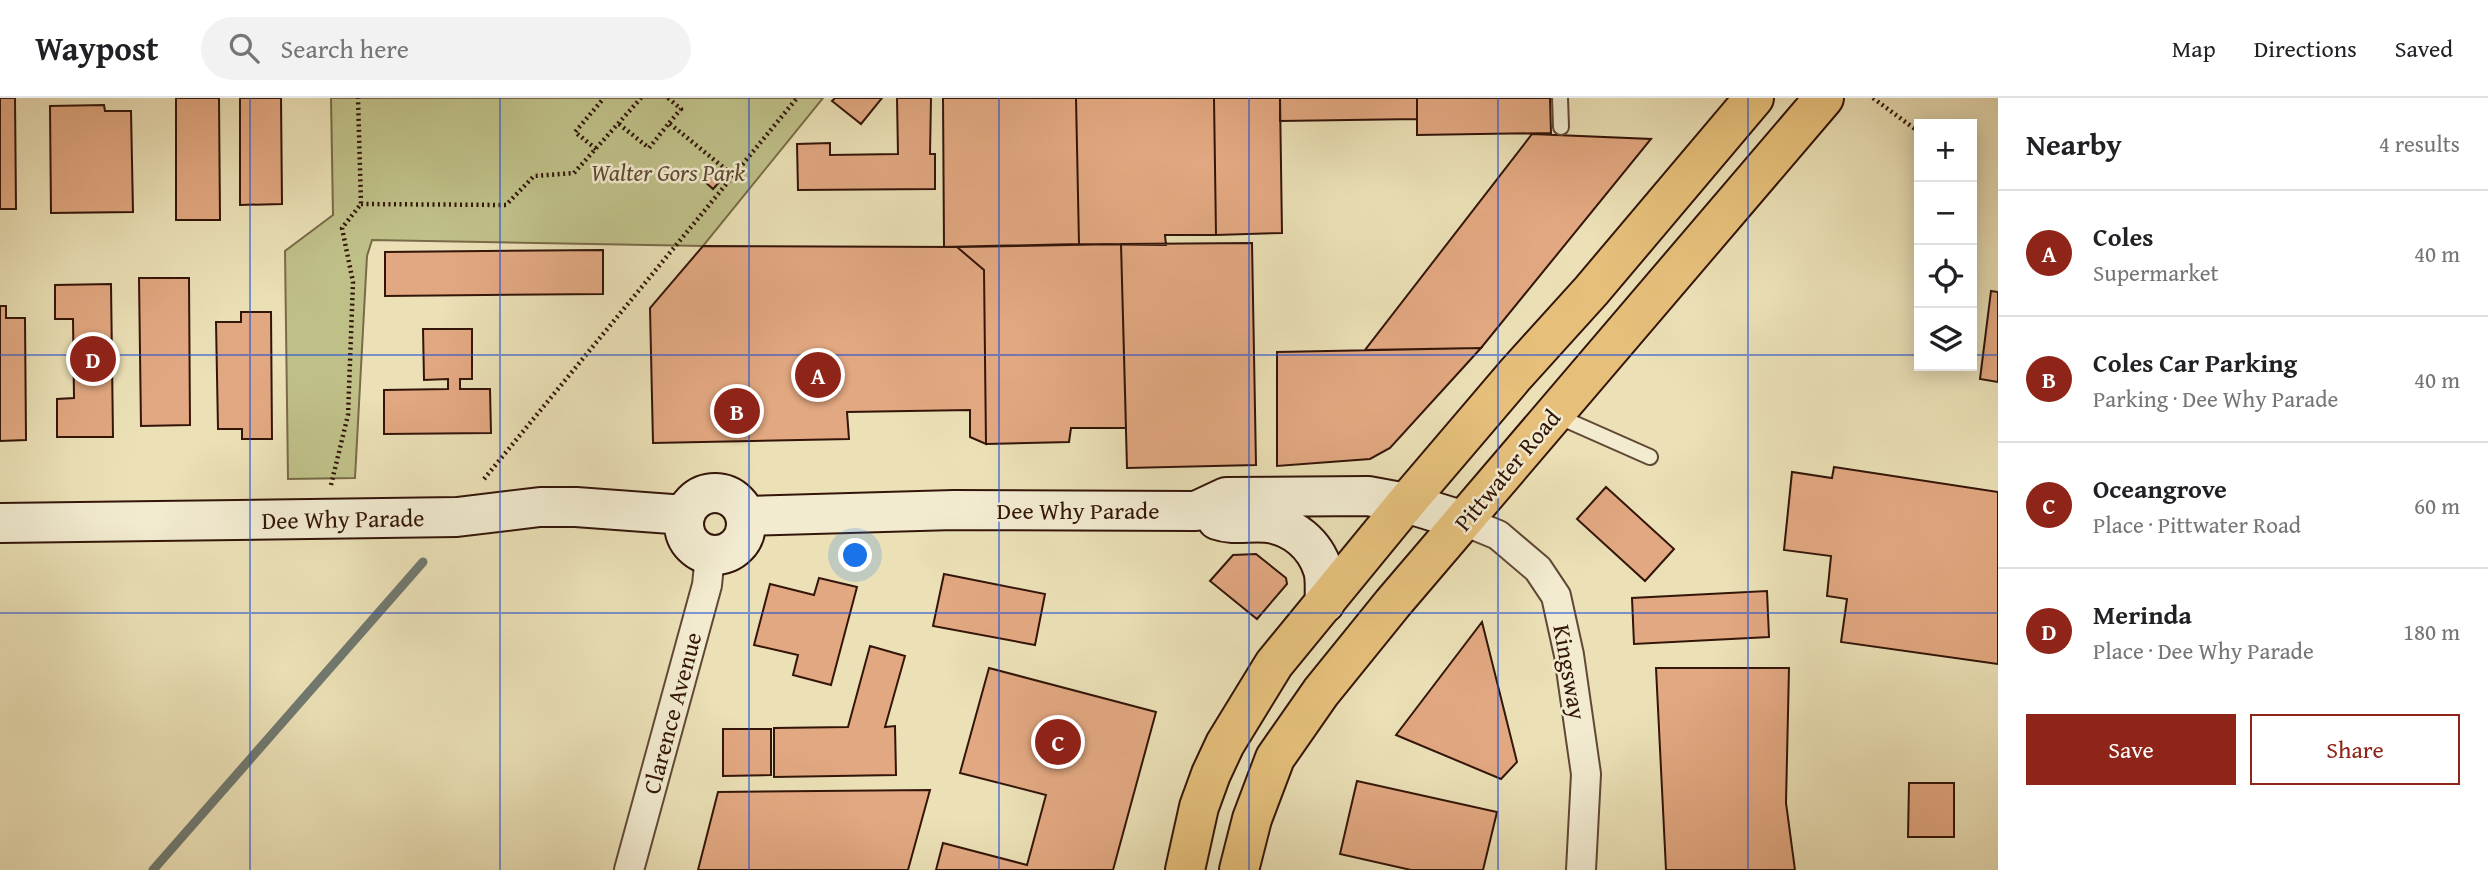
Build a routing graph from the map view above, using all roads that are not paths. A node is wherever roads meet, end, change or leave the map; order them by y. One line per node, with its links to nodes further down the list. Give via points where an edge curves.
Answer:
1 (1560, 98): 4 (lane)
2 (1754, 98): 7 (highway)
3 (1824, 98): 5 (highway, Pittwater Road)
4 (1561, 127)
5 (1554, 414): 6 (lane); 11 (highway, Pittwater Road)
6 (1650, 457)
7 (1406, 503): 8 (main road, Dee Why Parade, via 1368,496 1227,497); 11 (main road, Dee Why Parade); 14 (highway)
8 (1196, 511): 10 (main road, Dee Why Parade, via 954,510); 14 (main road, via 1227,524 1268,523 1296,533 1314,549 1324,572)
9 (685, 515): 10 (main road, via 696,499 716,492 735,499); 12 (main road, Dee Why Parade, via 540,507 457,516); 13 (main road, via 684,526 692,544)
10 (746, 516): 13 (main road, via 747,527 738,545 730,552)
11 (1464, 521): 17 (highway, Pittwater Road, via 1321,692 1275,758); 18 (street, Kingsway, via 1498,535 1538,569 1556,596 1586,774)
12 (0, 523)
13 (710, 555): 15 (street, Clarence Avenue, via 707,585)
14 (1325, 603): 16 (highway, via 1274,664 1225,744 1199,807)
15 (629, 870)
16 (1185, 870)
17 (1239, 870)
18 (1581, 870)

